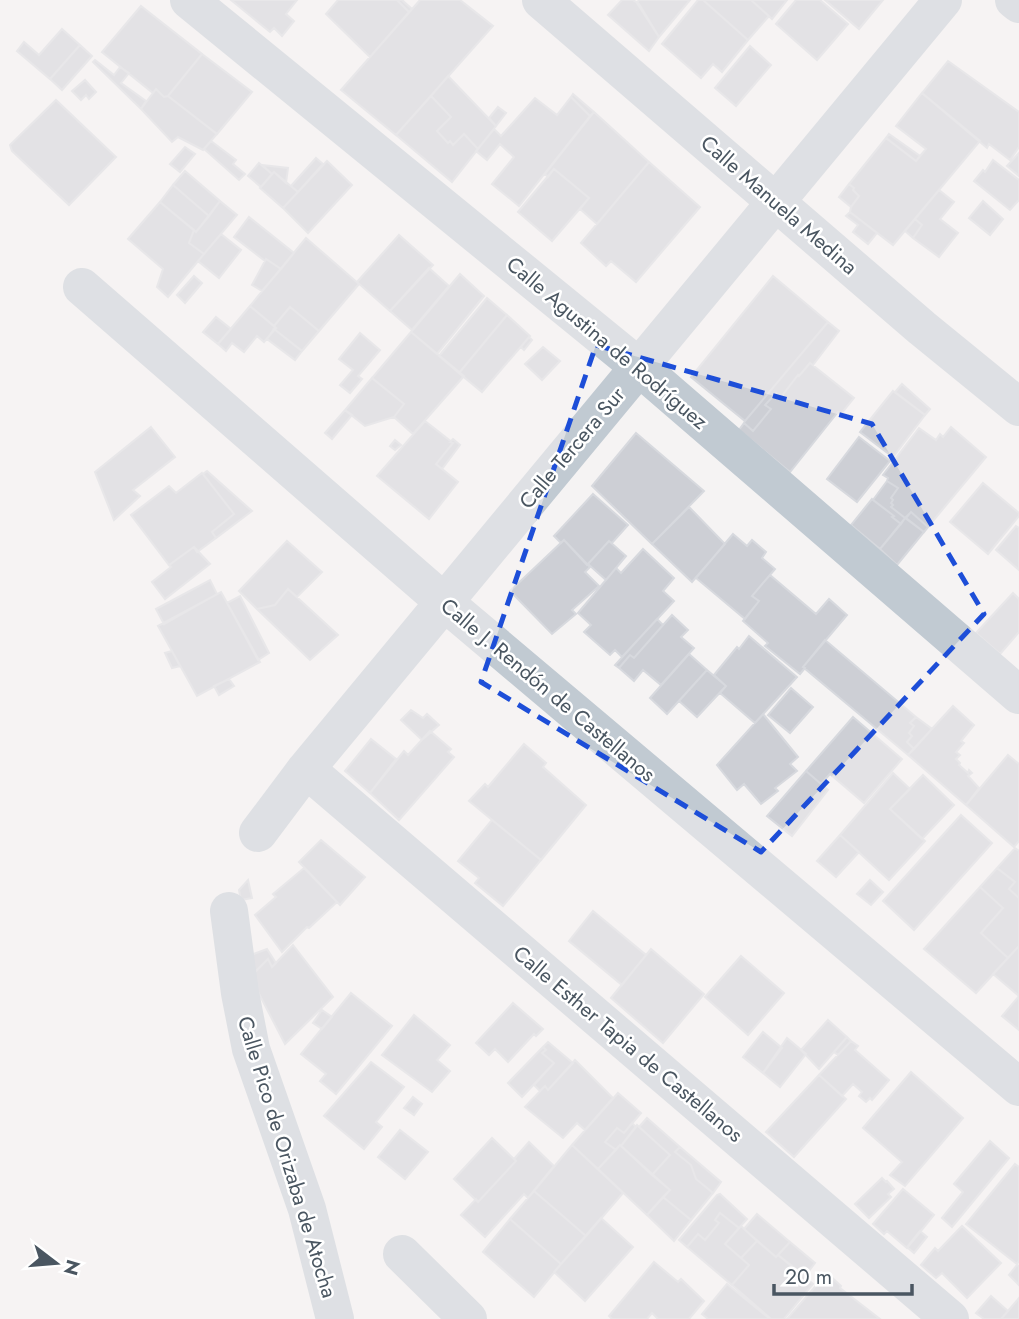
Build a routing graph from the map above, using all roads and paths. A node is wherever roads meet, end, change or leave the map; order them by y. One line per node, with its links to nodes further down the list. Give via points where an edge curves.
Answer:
1 (189, 0): 8 (street, Calle Agustina de Rodríguez)
2 (541, 0): 6 (street, Calle Manuela Medina)
3 (943, 0): 6 (street, Calle Tercera Sur)
4 (1014, 0): 5 (street)
5 (1019, 4)
6 (775, 202): 8 (street, Calle Tercera Sur); 9 (street, Calle Manuela Medina)
7 (82, 287): 10 (street, Calle J. Rendón de Castellanos)
8 (639, 367): 10 (street, Calle Tercera Sur); 11 (street, Calle Agustina de Rodríguez)
9 (1019, 407)
10 (444, 602): 12 (street, Calle Tercera Sur); 15 (street, Calle J. Rendón de Castellanos)
11 (1019, 695)
12 (306, 769): 13 (street, Calle Tercera Sur); 19 (street, Calle Esther Tapia de Castellanos)
13 (258, 833)
14 (229, 911): 17 (street, Calle Pico de Orizaba de Atocha, via 251,1049 307,1209)
15 (1019, 1087)
16 (402, 1254): 18 (street)
17 (335, 1319)
18 (468, 1319)
19 (950, 1319)

